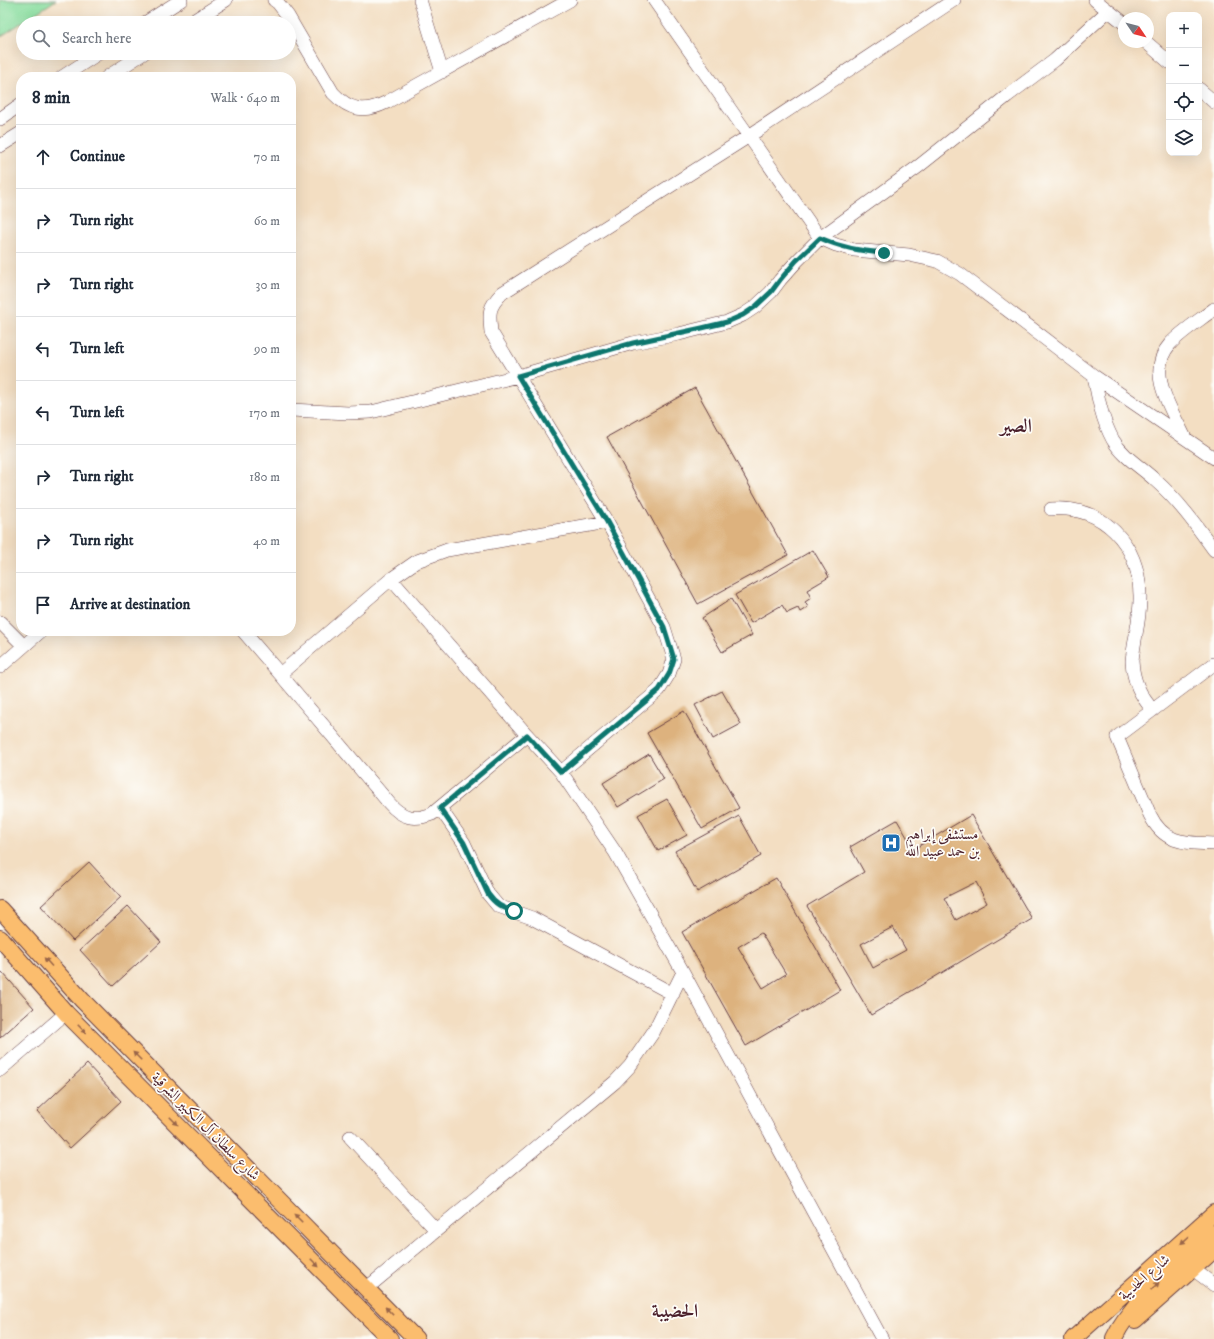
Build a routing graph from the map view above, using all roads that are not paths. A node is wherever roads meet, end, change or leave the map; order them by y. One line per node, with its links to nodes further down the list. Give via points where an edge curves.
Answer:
1 (180, 0): 10 (street)
2 (226, 0): 11 (street)
3 (274, 0): 12 (street)
4 (420, 0): 21 (street)
5 (570, 0): 21 (street)
6 (954, 0): 27 (street)
7 (1095, 0): 9 (street)
8 (658, 2): 27 (street)
9 (1108, 11): 13 (street); 29 (street, via 1054,60 919,166)
10 (156, 16)
11 (201, 16)
12 (288, 16)
13 (1118, 18)
14 (296, 30): 21 (street, via 333,93 341,102 352,107 376,108)
15 (1153, 48): 16 (street)
16 (1166, 59)
17 (88, 60): 19 (street)
18 (133, 60): 20 (street)
19 (70, 72)
20 (115, 72)
21 (442, 72)
22 (1202, 92): 23 (street)
23 (1214, 102)
24 (16, 107): 25 (street)
25 (0, 118)
26 (16, 136): 28 (street)
27 (749, 136): 29 (street); 31 (street, via 502,293 492,304 489,316 491,332)
28 (0, 146)
29 (820, 238): 31 (street, via 796,261 771,292 743,315); 32 (street, via 854,250 909,255 937,261 960,274)
30 (1214, 309): 34 (street, via 1170,344 1163,354 1159,367 1163,392)
31 (518, 376): 33 (street, via 371,412); 37 (street)
32 (1094, 376): 34 (street); 38 (street, via 1103,418 1114,442 1187,513)
33 (296, 410)
34 (1185, 439): 35 (street)
35 (1214, 458)
36 (1051, 509): 47 (street, via 1071,509 1091,515 1112,530 1129,552 1138,573 1140,597 1132,669 1140,693)
37 (607, 522): 39 (street, via 447,550 417,562); 49 (street, via 664,627 674,659 669,674 659,690)
38 (1214, 550)
39 (391, 579): 46 (street); 48 (street)
40 (0, 622): 43 (street)
41 (35, 636): 43 (street)
42 (247, 636): 46 (street)
43 (24, 646): 45 (street)
44 (1214, 664): 47 (street)
45 (0, 667)
46 (280, 674): 50 (street, via 395,811 413,818 432,814)
47 (1153, 710): 51 (street, via 1117,737 1154,824 1178,841)
48 (527, 735): 49 (street); 50 (street)
49 (561, 772): 54 (street, via 615,852)
50 (440, 808): 55 (street, via 464,843 488,894 498,906 532,918)
51 (1214, 844)
52 (0, 909): 64 (main road, شارع سلطان آل الكبير الشرقية, one-way to 52, via 82,1000)
53 (0, 938): 56 (main road, شارع سلطان آل الكبير الشرقية)
54 (684, 972): 55 (street); 67 (street)
55 (673, 994): 60 (street, via 643,1050 615,1082)
56 (66, 1013): 57 (street); 65 (main road, شارع سلطان آل الكبير الشرقية, one-way to 65)
57 (0, 1070)
58 (350, 1137): 60 (street)
59 (1212, 1221): 68 (main road, شارع الحديبة, one-way to 68); 69 (main road, one-way to 59, via 1136,1305)
60 (436, 1230): 64 (street)
61 (1214, 1250): 62 (main road, شارع الحديبة)
62 (1193, 1269): 63 (street); 69 (main road, شارع الحديبة)
63 (1214, 1285)
64 (367, 1288): 66 (main road, شارع سلطان آل الكبير الشرقية, one-way to 64)
65 (390, 1339)
66 (416, 1339)
67 (882, 1339)
68 (1073, 1339)
69 (1113, 1339)

